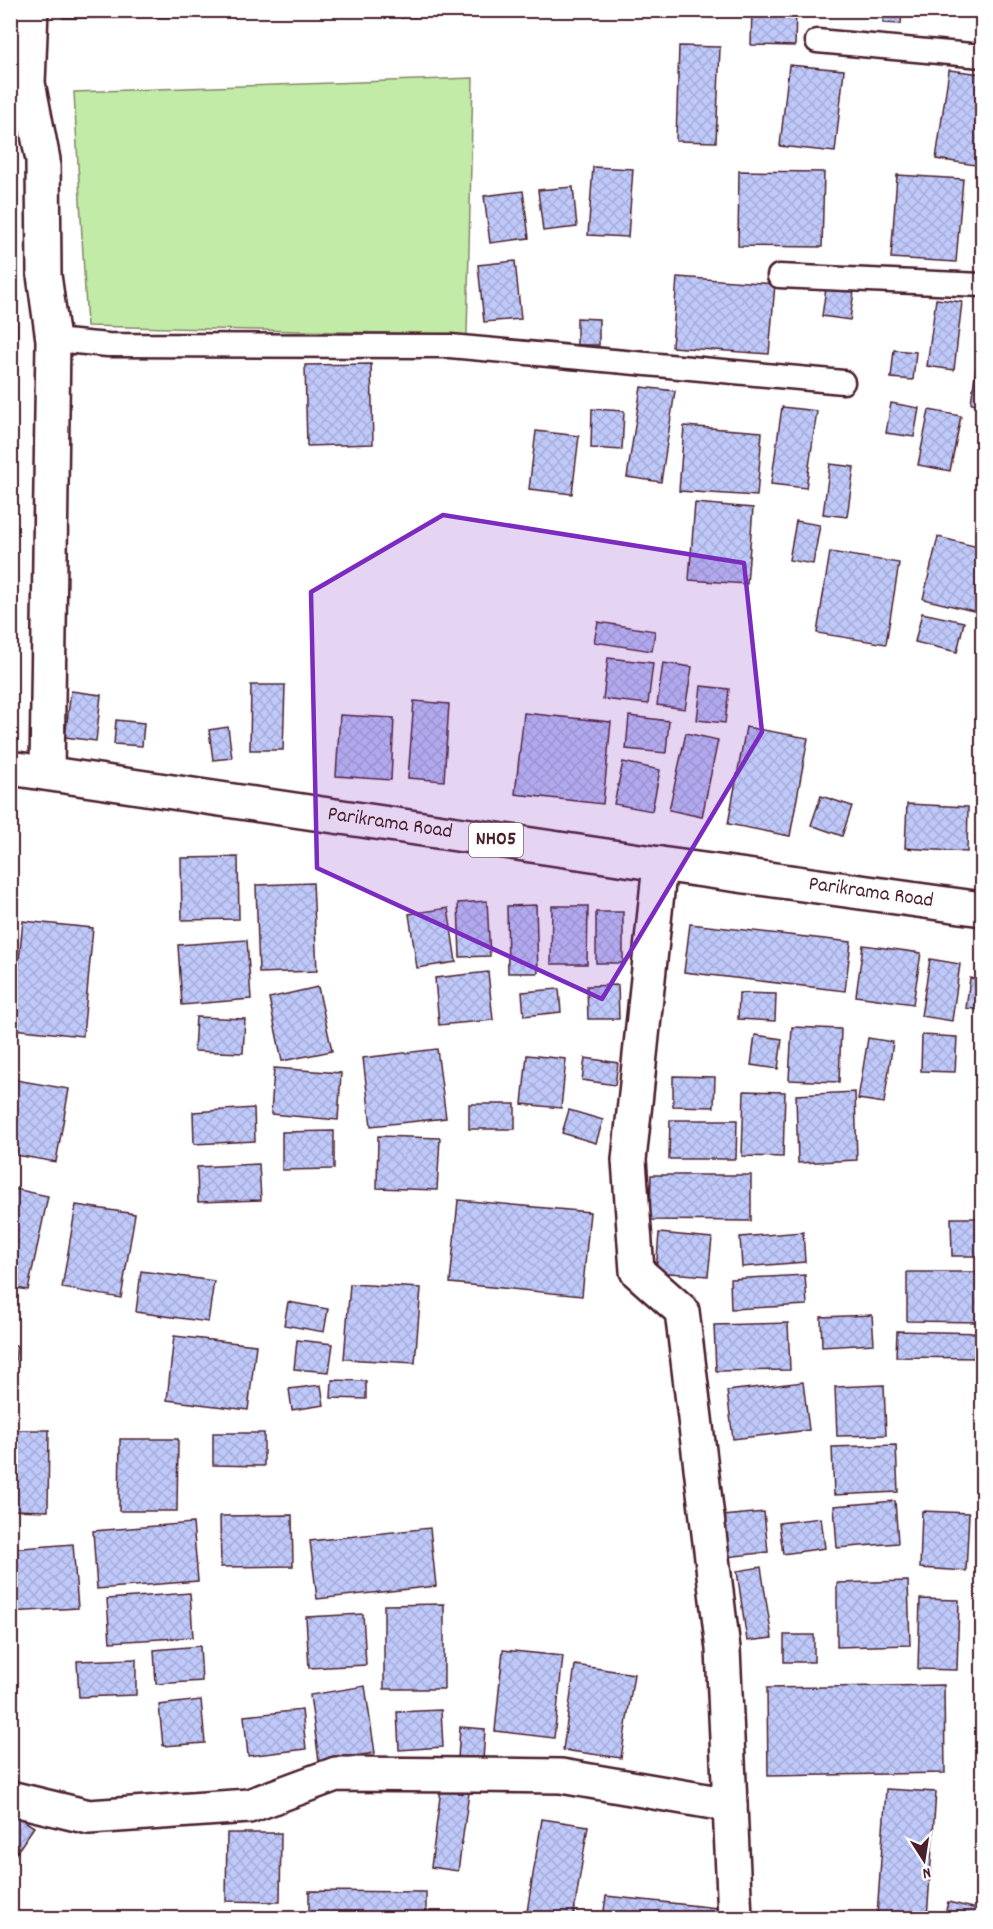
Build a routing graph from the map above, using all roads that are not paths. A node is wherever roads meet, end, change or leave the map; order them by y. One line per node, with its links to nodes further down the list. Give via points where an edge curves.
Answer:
1 (24, 17): 6 (street, via 28,83 43,160 44,274)
2 (817, 41): 3 (lane)
3 (982, 56)
4 (779, 276): 5 (lane)
5 (982, 285)
6 (53, 340): 7 (lane, via 108,345 450,346); 9 (street)
7 (843, 382)
8 (10, 768): 9 (street, Parikrama Road / NH05)
9 (47, 773): 10 (street, Parikrama Road / NH05)
10 (660, 864): 11 (street, Parikrama Road / NH05); 13 (street, via 629,1160 637,1271 682,1311 723,1649)
11 (982, 909)
12 (10, 1798): 13 (street, via 88,1817 249,1806 336,1774 460,1775 561,1776)
13 (729, 1805): 14 (street)
14 (735, 1918)

